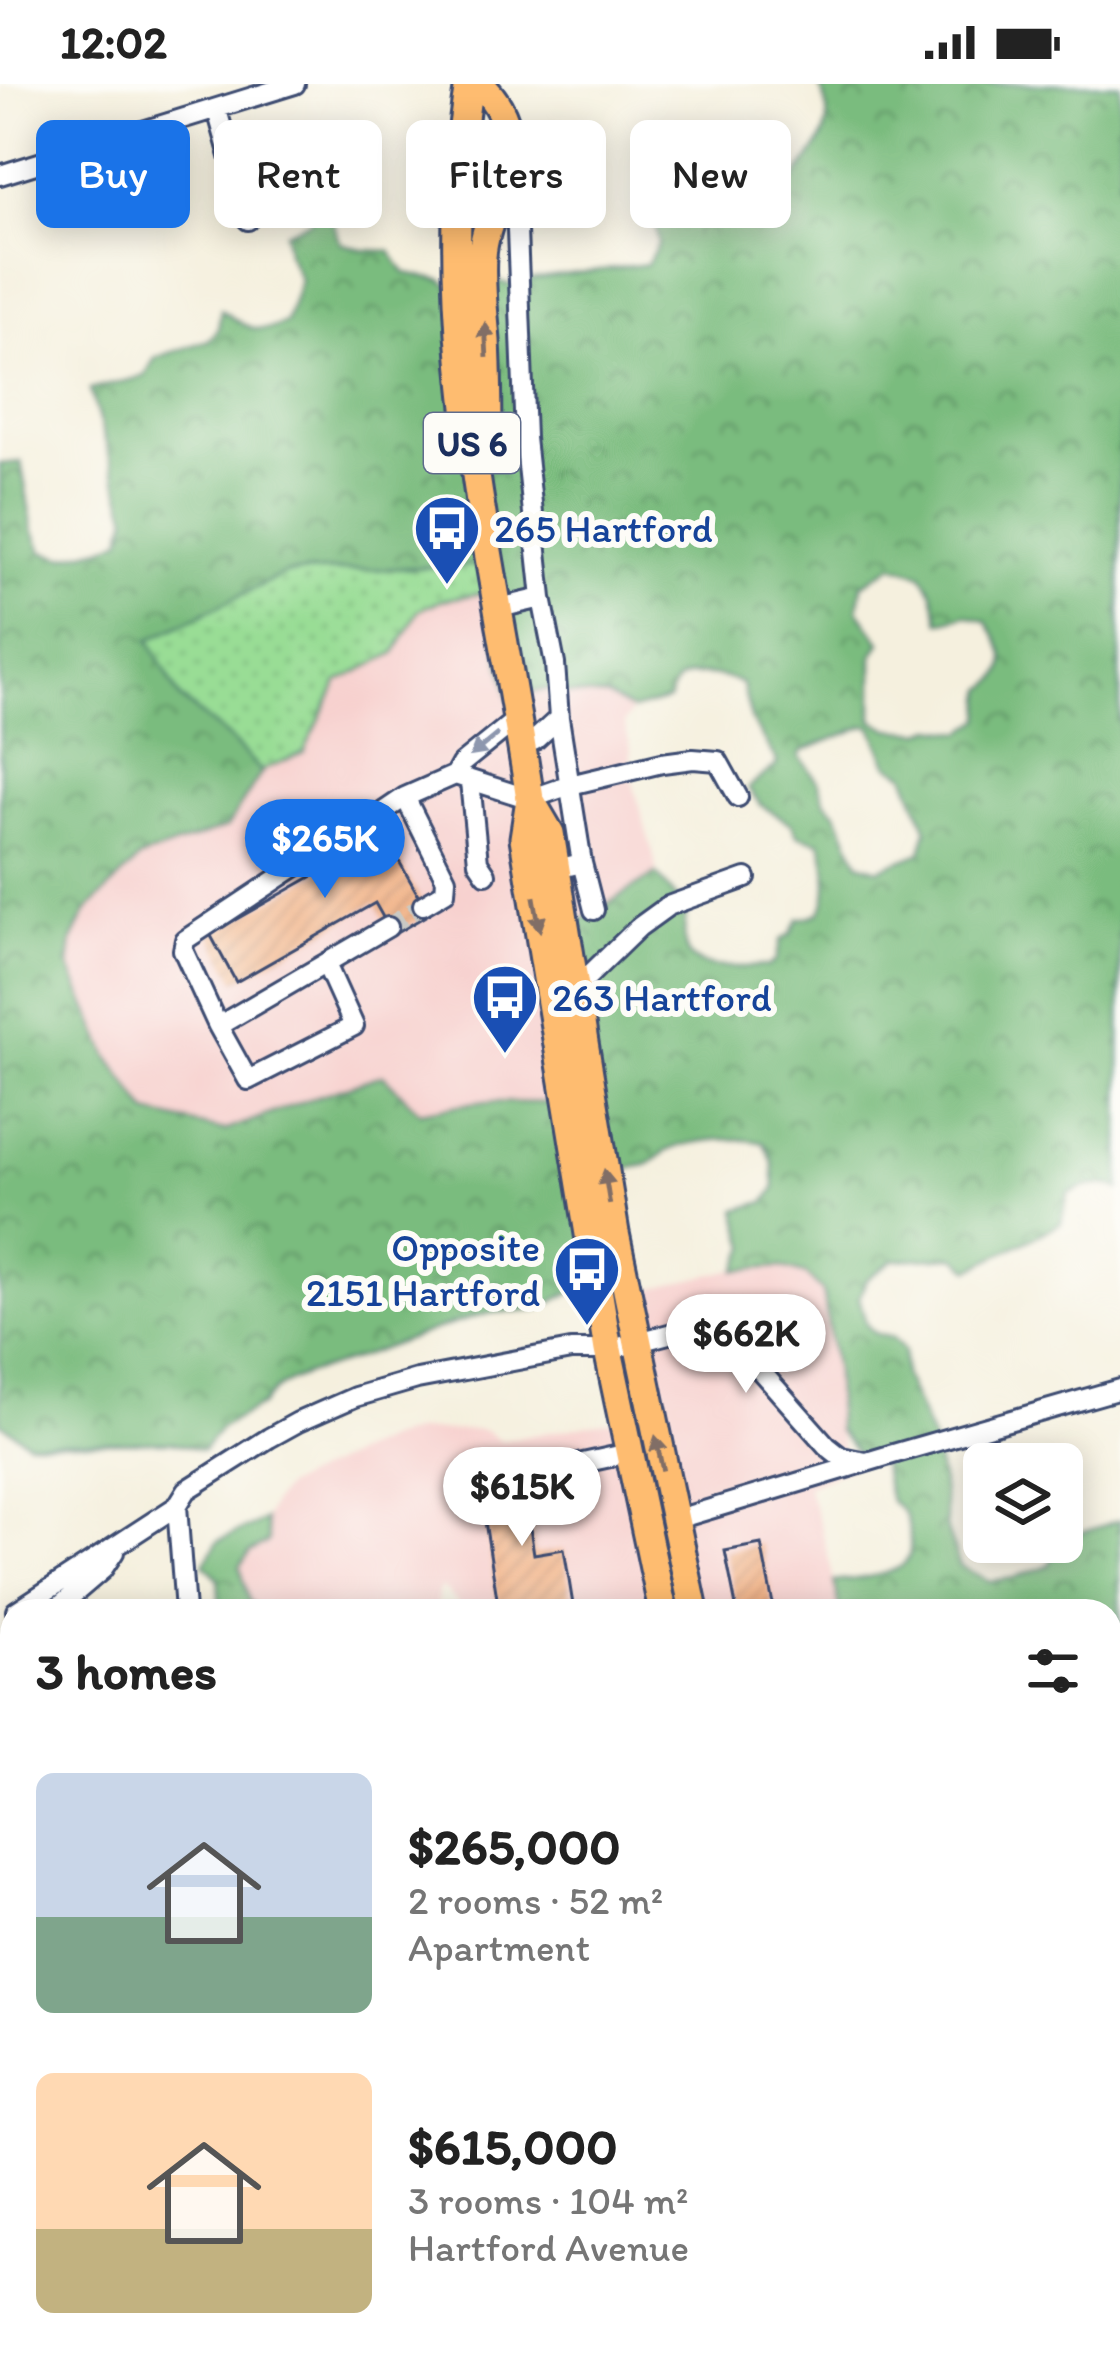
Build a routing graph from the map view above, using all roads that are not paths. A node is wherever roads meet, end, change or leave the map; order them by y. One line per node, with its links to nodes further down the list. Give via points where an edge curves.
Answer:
1 (295, 84): 4 (street)
2 (469, 84): 10 (highway, US 6, via 455,270)
3 (479, 84): 6 (highway)
4 (217, 110): 5 (street); 7 (street)
5 (220, 120)
6 (505, 120)
7 (0, 175)
8 (488, 228): 10 (highway, one-way to 8)
9 (517, 228): 11 (street, via 525,439)
10 (488, 542): 12 (highway, US 6)
11 (542, 598): 12 (street); 13 (street)
12 (500, 608): 14 (highway, US 6)
13 (559, 718): 14 (street, via 535,740); 16 (street)
14 (520, 732): 15 (street, one-way to 15, via 461,764); 19 (highway, US 6)
15 (462, 778): 17 (street); 19 (street); 23 (street)
16 (570, 785): 18 (street, via 693,759 718,761); 19 (street); 22 (street)
17 (405, 797): 20 (street); 25 (street, via 446,879 445,892)
18 (738, 797)
19 (530, 799): 22 (highway, US 6); 32 (highway, US 6, one-way to 32, via 524,838)
20 (374, 818)
21 (342, 836): 30 (street, via 185,940)
22 (569, 866): 26 (street); 29 (highway, US 6, via 565,930)
23 (486, 874)
24 (746, 878): 29 (street, via 668,906)
25 (424, 905)
26 (594, 910)
27 (388, 927): 28 (street)
28 (326, 964): 30 (street); 30 (street, via 354,1026 248,1080)
29 (577, 987): 31 (highway, US 6, one-way to 29)
30 (218, 1026)
31 (637, 1343): 32 (street); 35 (street, via 700,1326 728,1334 827,1446); 38 (highway, US 6, one-way to 31)
32 (608, 1350): 34 (highway, US 6); 37 (street, via 571,1350 355,1397 269,1438 187,1490)
33 (1120, 1389): 35 (street)
34 (629, 1453): 36 (street); 43 (highway, US 6)
35 (866, 1462): 38 (street)
36 (555, 1469)
37 (177, 1506): 39 (street); 42 (street)
38 (674, 1520): 44 (highway, US 6)
39 (118, 1545): 40 (street); 41 (street)
40 (34, 1599)
41 (68, 1599)
42 (184, 1599)
43 (661, 1599)
44 (691, 1599)

